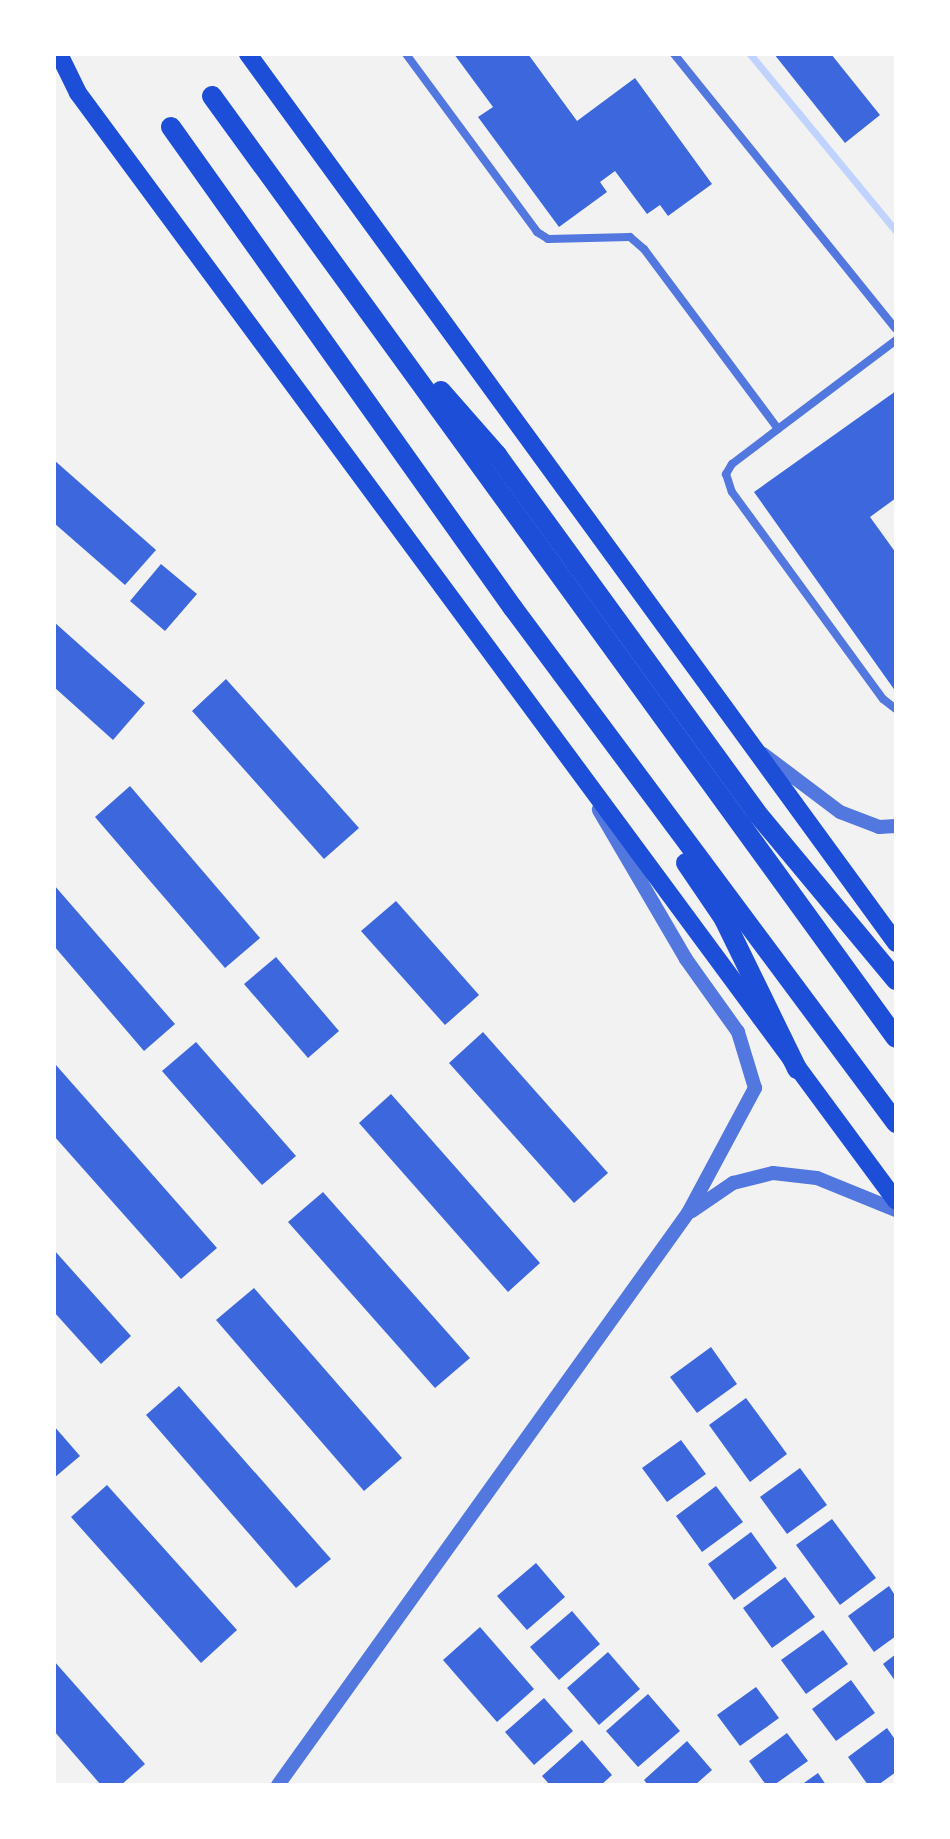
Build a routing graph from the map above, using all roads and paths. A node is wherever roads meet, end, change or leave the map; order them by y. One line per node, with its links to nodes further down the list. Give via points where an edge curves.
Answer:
1 (59, 54): 6 (main road)
2 (248, 54): 15 (main road)
3 (406, 54): 12 (street, via 537,232 548,239 630,237)
4 (674, 54): 10 (street)
5 (54, 61): 6 (street)
6 (78, 93): 16 (main road)
7 (212, 96): 9 (highway)
8 (171, 127): 13 (highway)
9 (355, 293): 19 (highway, via 497,455 756,812); 20 (highway)
10 (896, 329)
11 (896, 340): 12 (street)
12 (778, 429): 14 (street, via 732,464 726,474 732,492 883,699)
13 (513, 608): 21 (highway, via 724,919); 22 (highway)
14 (896, 709)
15 (753, 747): 17 (street, via 840,812 879,827); 18 (main road)
16 (585, 784): 21 (main road); 25 (street, via 641,888 738,1032 755,1088)
17 (896, 826)
18 (896, 943)
19 (896, 980)
20 (896, 1038)
21 (797, 1069): 23 (main road)
22 (896, 1123)
23 (896, 1201)
24 (896, 1210): 25 (street, via 817,1178 773,1173 733,1183)
25 (688, 1213): 26 (street)
26 (278, 1785)

